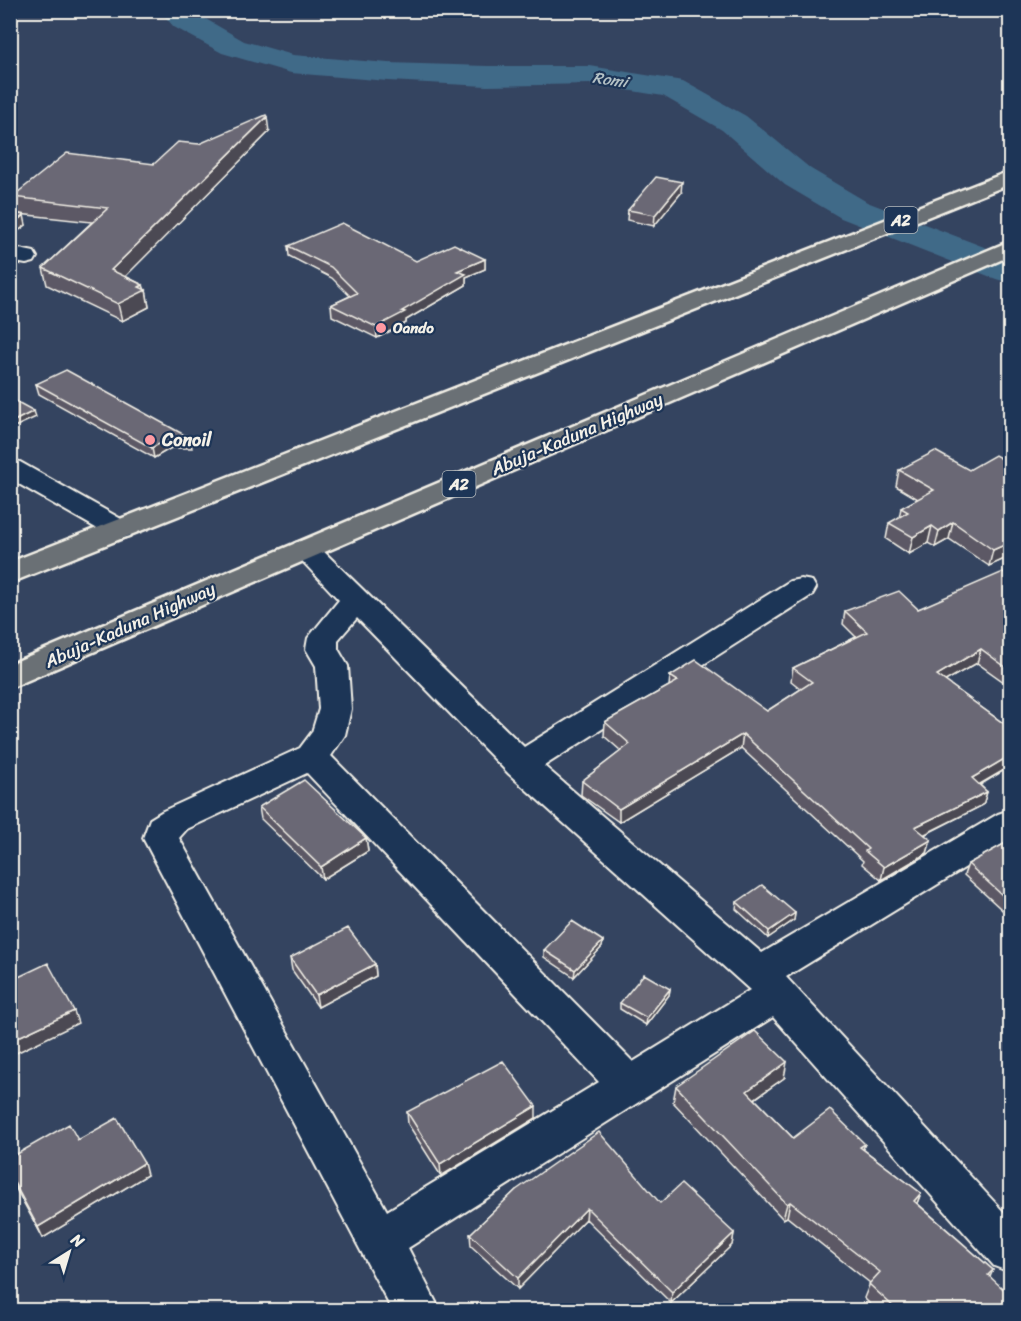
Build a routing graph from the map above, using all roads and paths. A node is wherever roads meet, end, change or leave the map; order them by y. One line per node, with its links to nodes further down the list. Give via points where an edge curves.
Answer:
1 (1011, 177): 4 (highway, A2)
2 (1011, 248): 5 (highway, Abuja-Kaduna Highway / A2)
3 (10, 468): 4 (street)
4 (120, 530): 6 (highway, A2)
5 (305, 549): 8 (street); 9 (highway, Abuja-Kaduna Highway / A2)
6 (10, 573)
7 (801, 588): 11 (street)
8 (355, 602): 10 (street, via 323,638 322,649 332,666 335,710 328,735); 11 (street)
9 (10, 677)
10 (312, 757): 14 (street); 15 (street, via 175,820 163,828 161,838)
11 (521, 765): 13 (street)
12 (1011, 823): 13 (street)
13 (768, 984): 14 (street); 16 (street)
14 (628, 1084): 15 (street)
15 (379, 1241): 17 (street)
16 (1011, 1251)
17 (417, 1311)

